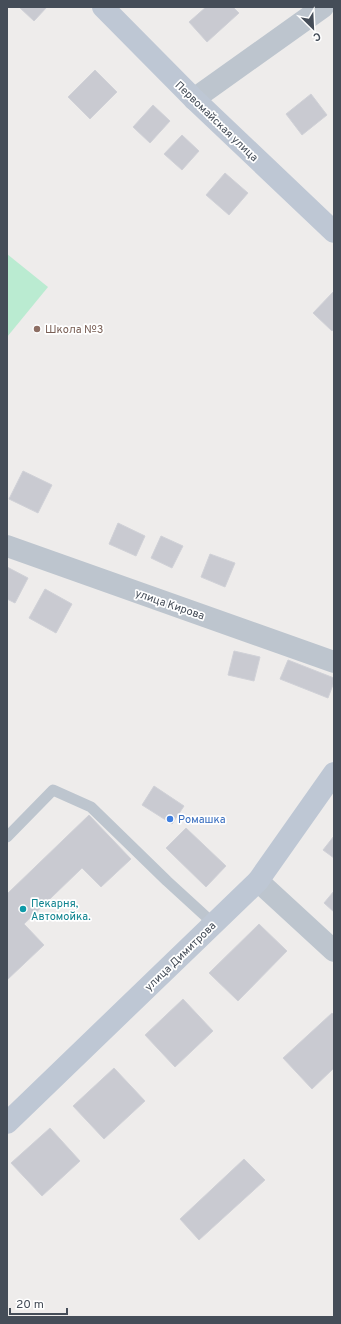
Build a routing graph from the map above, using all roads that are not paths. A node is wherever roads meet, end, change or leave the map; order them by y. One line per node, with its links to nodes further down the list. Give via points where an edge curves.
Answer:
1 (103, 7): 3 (street, Первомайская улица)
2 (323, 7): 3 (street)
3 (194, 99): 4 (street, Первомайская улица)
4 (334, 232)
5 (7, 546): 6 (street, улица Кирова)
6 (334, 662)
7 (334, 773): 9 (street, улица Димитрова)
8 (7, 837): 10 (lane, via 53,790 91,807)
9 (258, 882): 10 (street, улица Димитрова); 11 (street)
10 (214, 924): 12 (street, улица Димитрова)
11 (334, 951)
12 (7, 1123)

